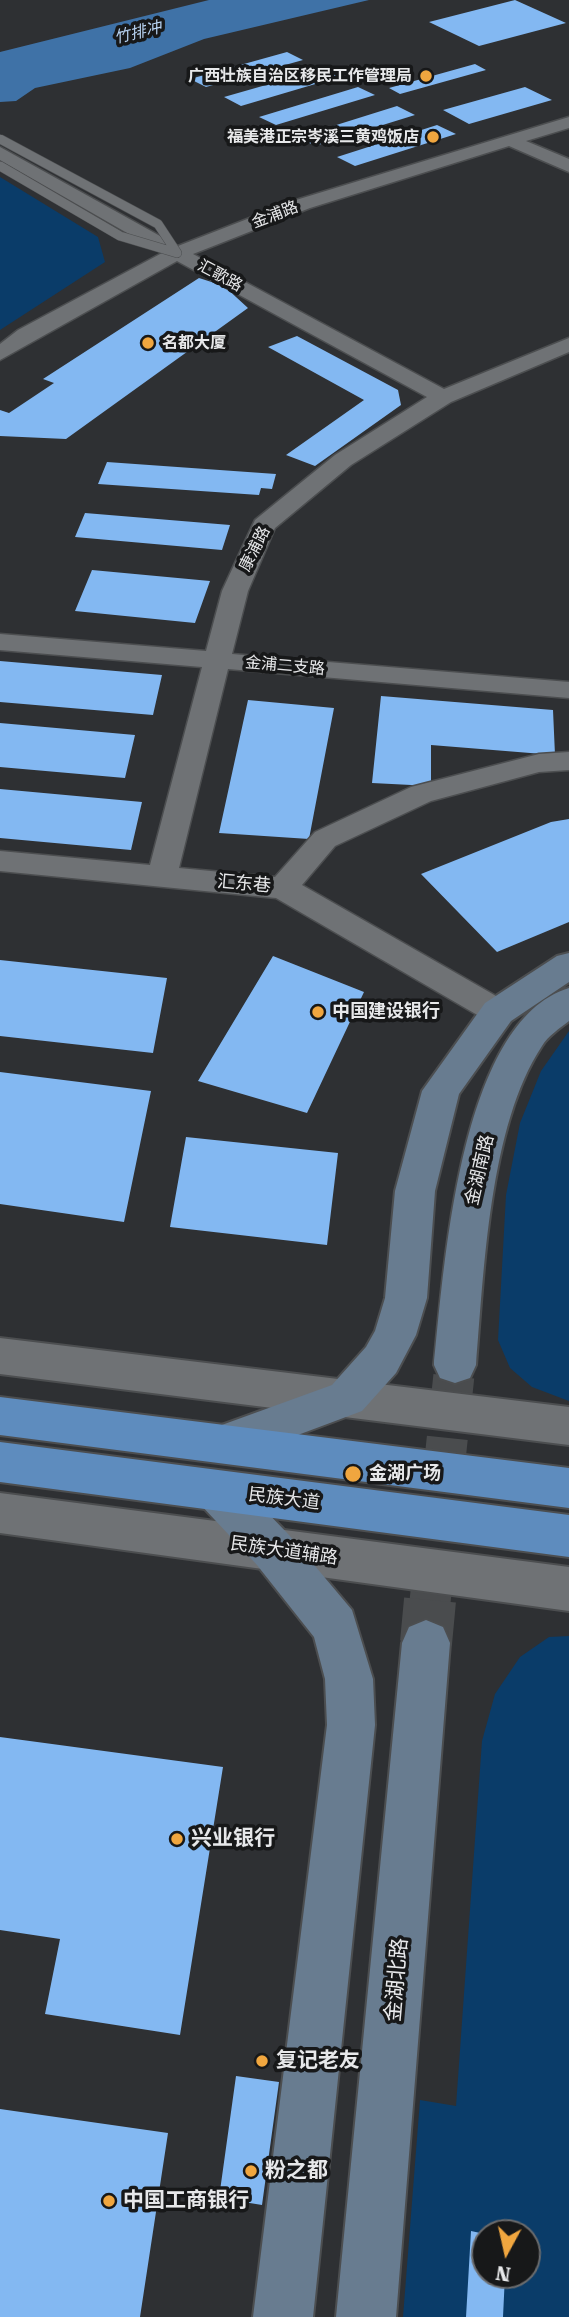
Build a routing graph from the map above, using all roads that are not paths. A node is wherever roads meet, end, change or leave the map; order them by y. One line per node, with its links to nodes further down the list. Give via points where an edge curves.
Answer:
1 (569, 122): 3 (street, 金浦路)
2 (0, 139): 7 (lane, bridge, via 158,224)
3 (509, 140): 6 (street); 7 (street, 金浦路, via 303,204)
4 (0, 152): 7 (street, 汇歌路)
5 (0, 166): 7 (lane, bridge, via 120,236)
6 (569, 166)
7 (177, 253): 9 (street, 金浦路, via 26,335); 10 (street, 汇歌路)
8 (569, 344): 10 (street, 康浦路)
9 (0, 354)
10 (443, 397): 12 (street, 康浦路, via 343,460 264,525 235,591)
11 (0, 642): 12 (street, 金浦二支路)
12 (219, 660): 13 (street, 金浦二支路); 16 (street, 康浦路)
13 (569, 690)
14 (569, 761): 17 (street, via 539,763 421,794 325,839)
15 (0, 861): 16 (street, 汇东巷)
16 (162, 876): 17 (street, 汇东巷)
17 (283, 888): 20 (street, 汇东巷)
18 (569, 965): 20 (main road)
19 (569, 1001): 22 (main road, 金湖南路, via 527,1039 493,1116 471,1201)
20 (498, 1012): 23 (main road, via 441,1091 415,1191 406,1298 395,1335 381,1360)
21 (0, 1356): 23 (street)
22 (455, 1365)
23 (347, 1398): 25 (street); 27 (main road)
24 (0, 1416): 27 (highway, 民族大道)
25 (569, 1426)
26 (0, 1462): 27 (highway, 民族大道)
27 (219, 1467): 28 (highway, 民族大道); 30 (highway, 民族大道); 31 (main road)
28 (569, 1488)
29 (0, 1513): 31 (street, 民族大道辅路)
30 (569, 1536)
31 (273, 1550): 32 (street, 民族大道辅路); 34 (main road, via 335,1626 349,1679 351,1725)
32 (569, 1589)
33 (426, 1643): 35 (main road, 金湖北路)
34 (283, 2317)
35 (366, 2317)

